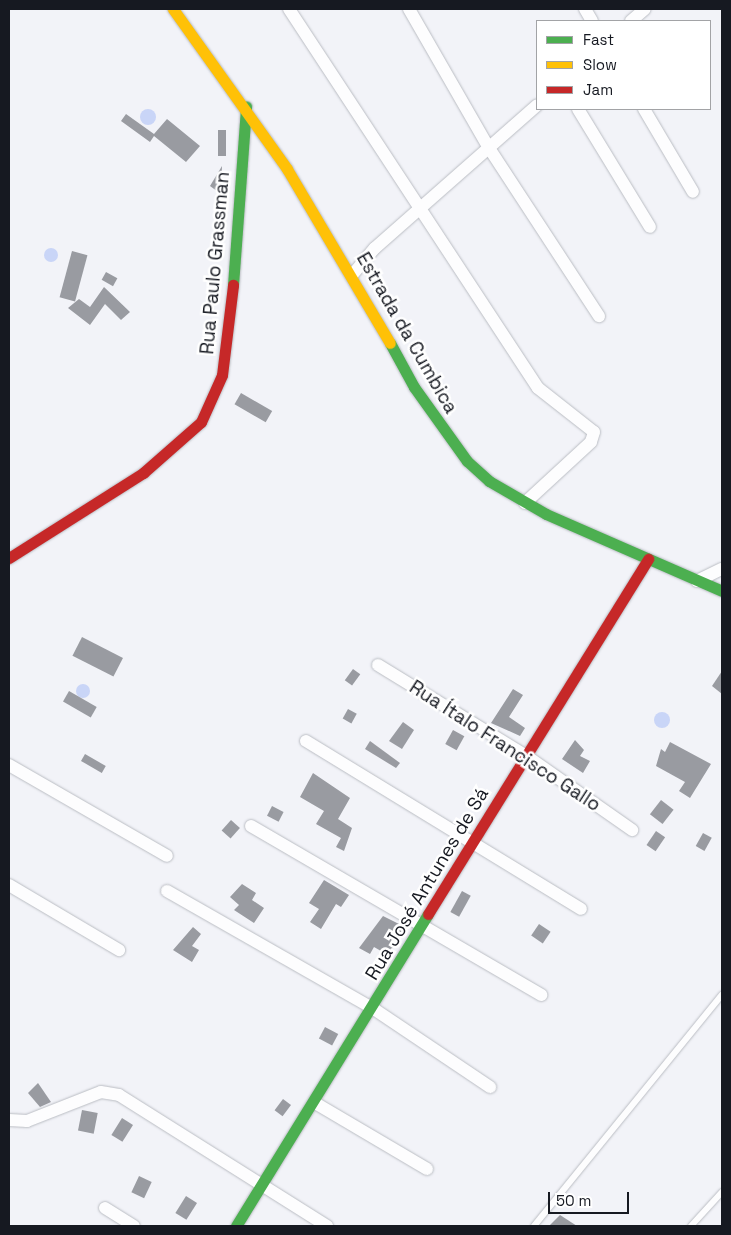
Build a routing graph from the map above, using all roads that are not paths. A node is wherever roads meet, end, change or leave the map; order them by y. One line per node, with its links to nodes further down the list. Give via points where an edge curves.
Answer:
1 (173, 9): 8 (street, Estrada da Cumbica)
2 (289, 9): 14 (street)
3 (409, 9): 12 (street)
4 (585, 9): 6 (street)
5 (645, 9): 7 (street)
6 (591, 20)
7 (632, 20)
8 (246, 106): 16 (street, Estrada da Cumbica); 19 (street, Rua Paulo Grassman, via 229,340 222,375 201,422 143,473)
9 (536, 106): 12 (street)
10 (579, 110): 15 (street)
11 (645, 110): 13 (street)
12 (489, 148): 14 (street); 17 (street)
13 (693, 192)
14 (420, 208): 16 (street); 18 (street, via 538,388 594,432 591,442)
15 (650, 227)
16 (353, 274): 18 (street, Estrada da Cumbica, via 391,349 450,442 489,481)
17 (599, 316)
18 (525, 502): 20 (street, Estrada da Cumbica)
19 (9, 558)
20 (648, 559): 22 (street, Estrada da Cumbica); 26 (street, Rua José Antunes de Sá)
21 (722, 569): 22 (street)
22 (697, 581): 23 (street, Estrada da Cumbica)
23 (722, 591)
24 (378, 665): 26 (street, Rua Ítalo Francisco Gallo)
25 (306, 741): 30 (street)
26 (525, 755): 29 (street, Rua Ítalo Francisco Gallo); 30 (street, Rua José Antunes de Sá)
27 (9, 765): 31 (street)
28 (251, 826): 35 (street)
29 (632, 830)
30 (470, 842): 34 (street); 35 (street, Rua José Antunes de Sá)
31 (167, 856)
32 (9, 885): 36 (street)
33 (167, 891): 39 (street)
34 (581, 909)
35 (423, 923): 37 (street); 39 (street, Rua José Antunes de Sá)
36 (119, 950)
37 (541, 995)
38 (722, 995): 50 (lane)
39 (374, 1009): 40 (street); 41 (street, Rua José Antunes de Sá)
40 (490, 1086)
41 (314, 1103): 43 (street); 44 (street, Rua José Antunes de Sá)
42 (9, 1120): 44 (street, via 27,1121 101,1092 119,1095)
43 (427, 1169)
44 (263, 1184): 48 (street, Rua José Antunes de Sá); 49 (street)
45 (722, 1192): 51 (lane)
46 (105, 1208): 47 (street)
47 (134, 1226)
48 (236, 1226)
49 (327, 1226)
50 (534, 1226)
51 (691, 1226)

